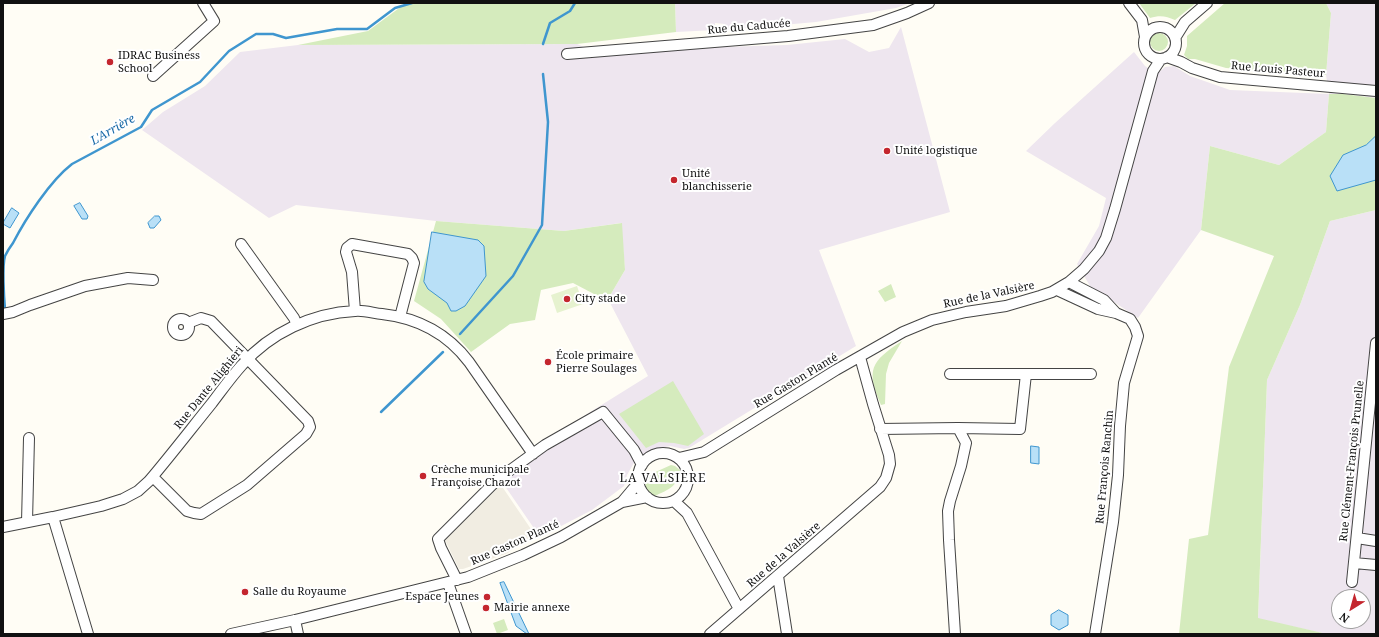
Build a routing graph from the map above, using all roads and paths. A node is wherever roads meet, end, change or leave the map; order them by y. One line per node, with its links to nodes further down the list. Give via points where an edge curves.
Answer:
1 (203, 3): 15 (street, via 214,21)
2 (929, 3): 10 (street, Rue du Caducée, via 866,26 788,36)
3 (1129, 3): 5 (street)
4 (1207, 3): 6 (street)
5 (1142, 20): 7 (street); 8 (street)
6 (1185, 22): 7 (street); 9 (street)
7 (1162, 28): 8 (street, via 1150,30); 9 (street, via 1170,31)
8 (1145, 37): 11 (street, via 1144,46)
9 (1175, 41): 12 (street, via 1173,51); 13 (street)
10 (567, 54)
11 (1148, 54): 12 (street); 14 (street)
12 (1164, 58): 13 (street, Rue Louis Pasteur); 14 (street, Rue de la Valsière)
13 (1181, 62): 16 (street, Rue Louis Pasteur, via 1220,77)
14 (1153, 71): 19 (street, Rue de la Valsière, via 1106,238 1084,269)
15 (153, 76)
16 (1376, 91)
17 (240, 244): 26 (street)
18 (153, 280): 23 (street, via 128,278 85,286)
19 (1069, 282): 20 (street, Rue de la Valsière); 22 (street, Rue François Ranchin, via 1104,300)
20 (1057, 290): 22 (street, Rue François Ranchin, via 1098,309); 28 (street, Rue de la Valsière, via 1006,306 932,320 903,332)
21 (355, 311): 24 (street, Rue Dante Alighieri); 24 (street, via 352,272 346,252 352,244 408,254 412,258 414,263); 26 (street, Rue Dante Alighieri, via 324,316)
22 (1116, 313): 69 (street, Rue François Ranchin, via 1130,319 1138,336 1124,383 1118,475)
23 (3, 314)
24 (400, 317): 38 (street, Rue Dante Alighieri, via 415,320 443,336 460,351)
25 (188, 324): 29 (street, via 201,318 206,319)
26 (297, 325): 29 (street, Rue Dante Alighieri, via 276,335)
27 (1376, 343): 53 (street, Rue Clément-François Prunelle)
28 (860, 357): 34 (street, Rue de la Valsière); 37 (street, Rue Gaston Planté)
29 (247, 359): 43 (street, Rue Dante Alighieri); 43 (street, via 308,421 310,427 306,434 247,485 201,514 187,511)
30 (950, 374): 31 (street)
31 (1026, 374): 32 (street); 33 (street, via 1020,429)
32 (1091, 374)
33 (958, 428): 34 (street); 68 (street, via 966,443 948,511)
34 (880, 429): 57 (street, Rue de la Valsière, via 890,464 880,487)
35 (29, 438): 51 (street)
36 (634, 450): 38 (street, via 604,412); 39 (street); 41 (street)
37 (704, 452): 40 (street, Rue Gaston Planté); 42 (street, Rue Gaston Planté)
38 (533, 454): 58 (street, via 498,479 438,539)
39 (650, 457): 40 (street, Rue Gaston Planté, via 664,453); 41 (street)
40 (679, 458): 42 (street)
41 (642, 465): 44 (street, Rue Gaston Planté)
42 (687, 471): 45 (street, via 687,486)
43 (153, 477): 50 (street, Rue Dante Alighieri, via 138,491 123,499)
44 (638, 483): 46 (street); 48 (street, Rue Gaston Planté)
45 (684, 493): 47 (street); 49 (street)
46 (646, 497): 47 (street, Rue Gaston Planté, via 660,503); 48 (street, Rue Gaston Planté)
47 (674, 501): 49 (street)
48 (622, 502): 58 (street, Rue Gaston Planté, via 542,546 468,577)
49 (687, 513): 60 (street)
50 (53, 517): 51 (street, Rue Dante Alighieri); 62 (street)
51 (27, 522): 52 (street, Rue Dante Alighieri)
52 (3, 527)
53 (1357, 538): 54 (street); 55 (street, Rue Clément-François Prunelle)
54 (1376, 541)
55 (1354, 563): 56 (street); 59 (street, Rue Clément-François Prunelle)
56 (1376, 565)
57 (778, 576): 60 (street, Rue de la Valsière); 67 (street)
58 (452, 581): 61 (street); 65 (street)
59 (1352, 582)
60 (739, 609): 66 (street, Rue de la Valsière)
61 (295, 620): 63 (street); 64 (street)
62 (88, 634)
63 (231, 634)
64 (298, 634)
65 (466, 634)
66 (710, 634)
67 (787, 634)
68 (955, 634)
69 (1095, 634)

